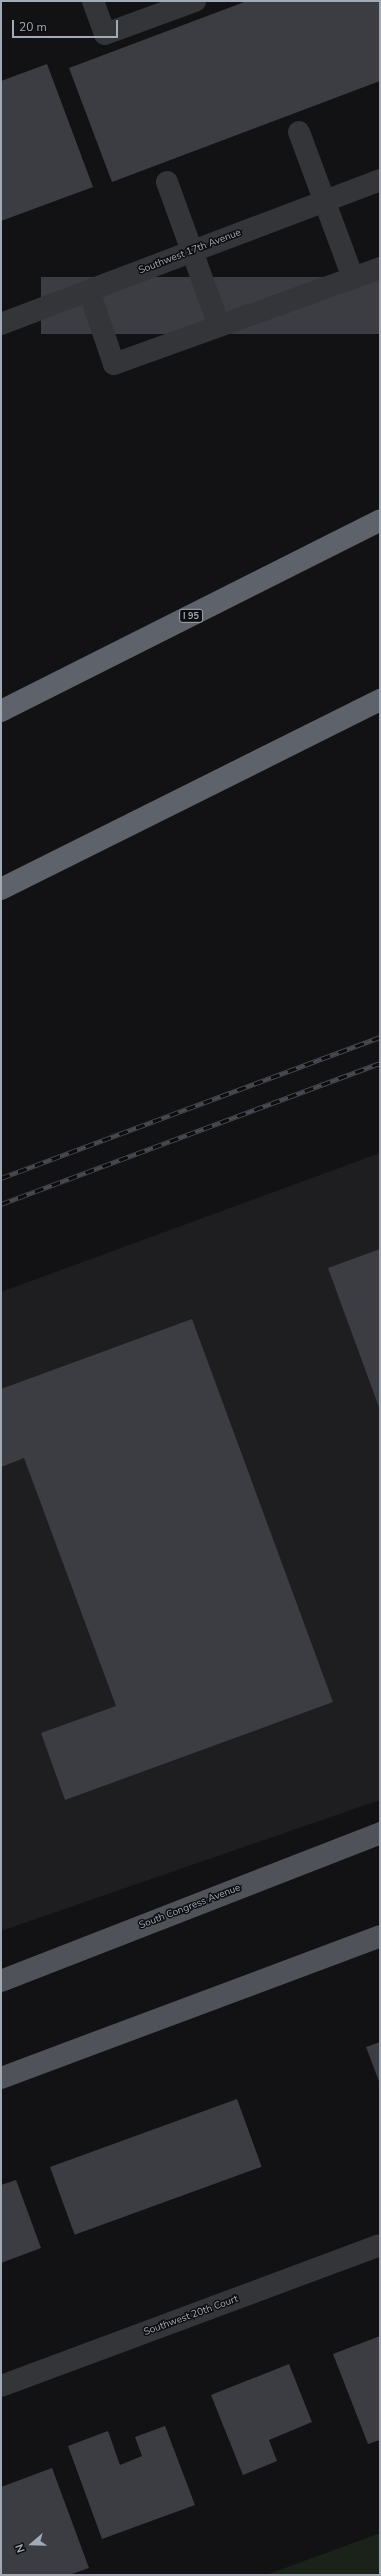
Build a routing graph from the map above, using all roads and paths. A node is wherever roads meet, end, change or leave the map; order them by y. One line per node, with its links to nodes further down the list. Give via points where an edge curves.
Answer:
1 (93, 1): 2 (street, via 105,34)
2 (195, 1)
3 (299, 132): 6 (street)
4 (380, 180): 6 (street, Southwest 17th Avenue)
5 (167, 182): 7 (street)
6 (325, 201): 7 (street, Southwest 17th Avenue); 9 (street)
7 (193, 251): 10 (street, Southwest 17th Avenue); 12 (street)
8 (380, 268): 9 (street)
9 (353, 278): 12 (street)
10 (89, 291): 11 (street, Southwest 17th Avenue); 12 (street, via 114,364)
11 (1, 324)
12 (219, 326)
13 (380, 520): 15 (highway, I 95)
14 (380, 700): 16 (highway)
15 (1, 711)
16 (1, 889)
17 (380, 1833): 19 (main road, South Congress Avenue)
18 (380, 1936): 20 (main road)
19 (1, 1981)
20 (1, 2078)
21 (380, 2245): 22 (street, Southwest 20th Court)
22 (1, 2386)

